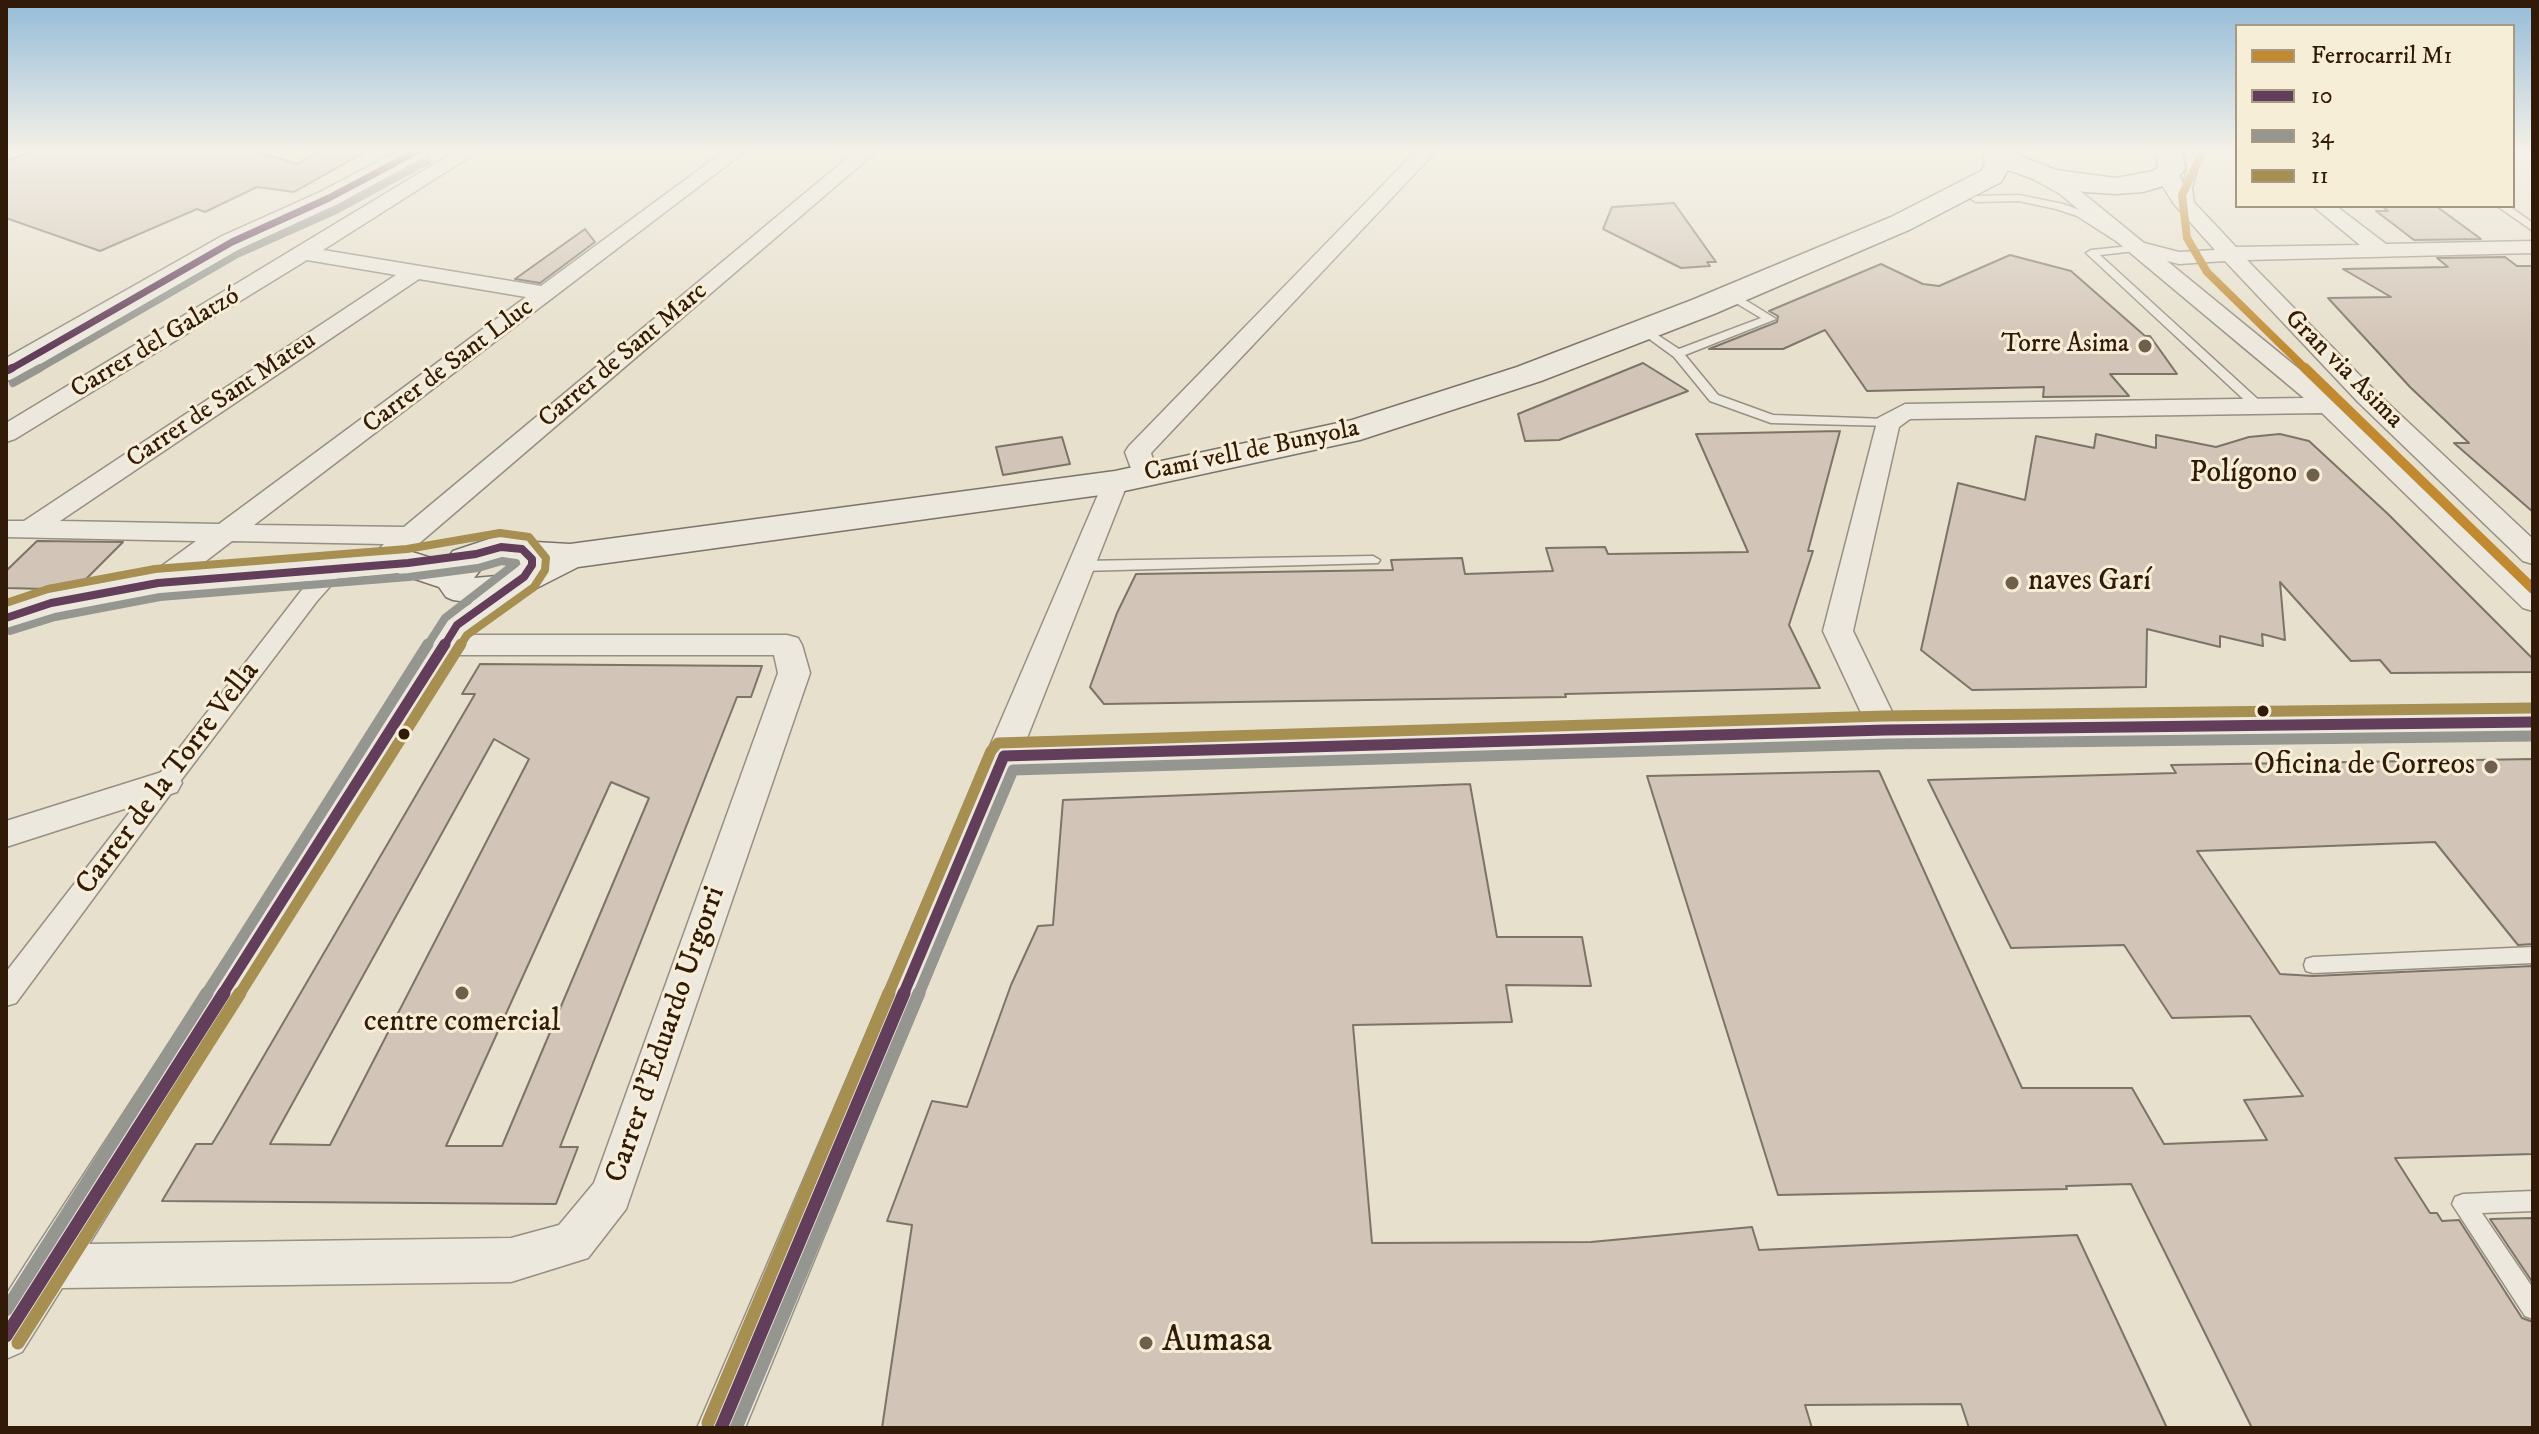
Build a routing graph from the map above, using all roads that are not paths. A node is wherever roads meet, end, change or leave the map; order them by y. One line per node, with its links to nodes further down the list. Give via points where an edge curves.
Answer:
1 (289, 216): 25 (street, via 232,242)
2 (365, 216): 18 (street, Carrer del Galatzó)
3 (650, 216): 21 (street, Carrer de Sant Lluc)
4 (792, 216): 33 (street, Carrer de Sant Marc)
5 (1365, 216): 30 (street, via 1138,452)
6 (1915, 216): 13 (main road)
7 (1929, 216): 13 (main road)
8 (2078, 216): 15 (lane)
9 (2096, 216): 15 (street, Gran via Asima)
10 (2195, 216): 19 (street, Gran via Asima)
11 (2336, 216): 17 (street)
12 (2516, 216): 14 (lane)
13 (1901, 223): 22 (main road, Camí vell de Bunyola)
14 (2533, 228)
15 (2138, 247): 19 (street, via 2179,258); 26 (street, Gran via Asima); 27 (lane, via 2091,253)
16 (2533, 247): 17 (street)
17 (2379, 249): 19 (street)
18 (305, 253): 20 (street); 29 (street, Carrer del Galatzó)
19 (2229, 254): 34 (street, Gran via Asima, via 2367,397)
20 (415, 272): 21 (street); 31 (street, Carrer de Sant Mateu)
21 (547, 294): 32 (street, Carrer de Sant Lluc)
22 (1730, 295): 23 (main road, Camí vell de Bunyola); 24 (lane, via 1770,319)
23 (1643, 330): 24 (lane); 30 (main road, Camí vell de Bunyola, via 1360,429)
24 (1678, 354): 28 (lane, via 1714,398 1771,419)
25 (6, 371)
26 (2328, 405): 27 (street); 40 (street, Gran via Asima)
27 (2258, 406): 28 (street, via 1905,412)
28 (1887, 423): 43 (street, via 1838,631)
29 (6, 434)
30 (1130, 479): 36 (street); 39 (main road, Camí vell de Bunyola, via 570,556 521,572 488,592)
31 (18, 530): 32 (street)
32 (222, 535): 33 (street); 38 (street, Carrer de Sant Lluc)
33 (398, 555): 37 (street); 39 (main road, Camí vell de Bunyola)
34 (2533, 555)
35 (1373, 560): 36 (lane)
36 (1081, 566): 44 (street)
37 (335, 567): 38 (street); 45 (street, Carrer de la Torre Vella)
38 (158, 583): 41 (street, via 51,603)
39 (458, 598): 51 (street); 51 (street, Carrer d'Eduardo Urgorri, via 787,645 794,673 611,1195 572,1243 511,1260)
40 (2533, 601)
41 (6, 618)
42 (2533, 722): 43 (street)
43 (1885, 730): 44 (street)
44 (1004, 756): 54 (street)
45 (165, 783): 46 (street); 49 (street, Carrer de la Torre Vella)
46 (6, 834)
47 (2533, 955): 48 (lane)
48 (2313, 965)
49 (6, 994)
50 (2533, 1201): 52 (lane, via 2463,1204)
51 (50, 1266): 53 (street)
52 (2533, 1308)
53 (6, 1336)
54 (721, 1428)

